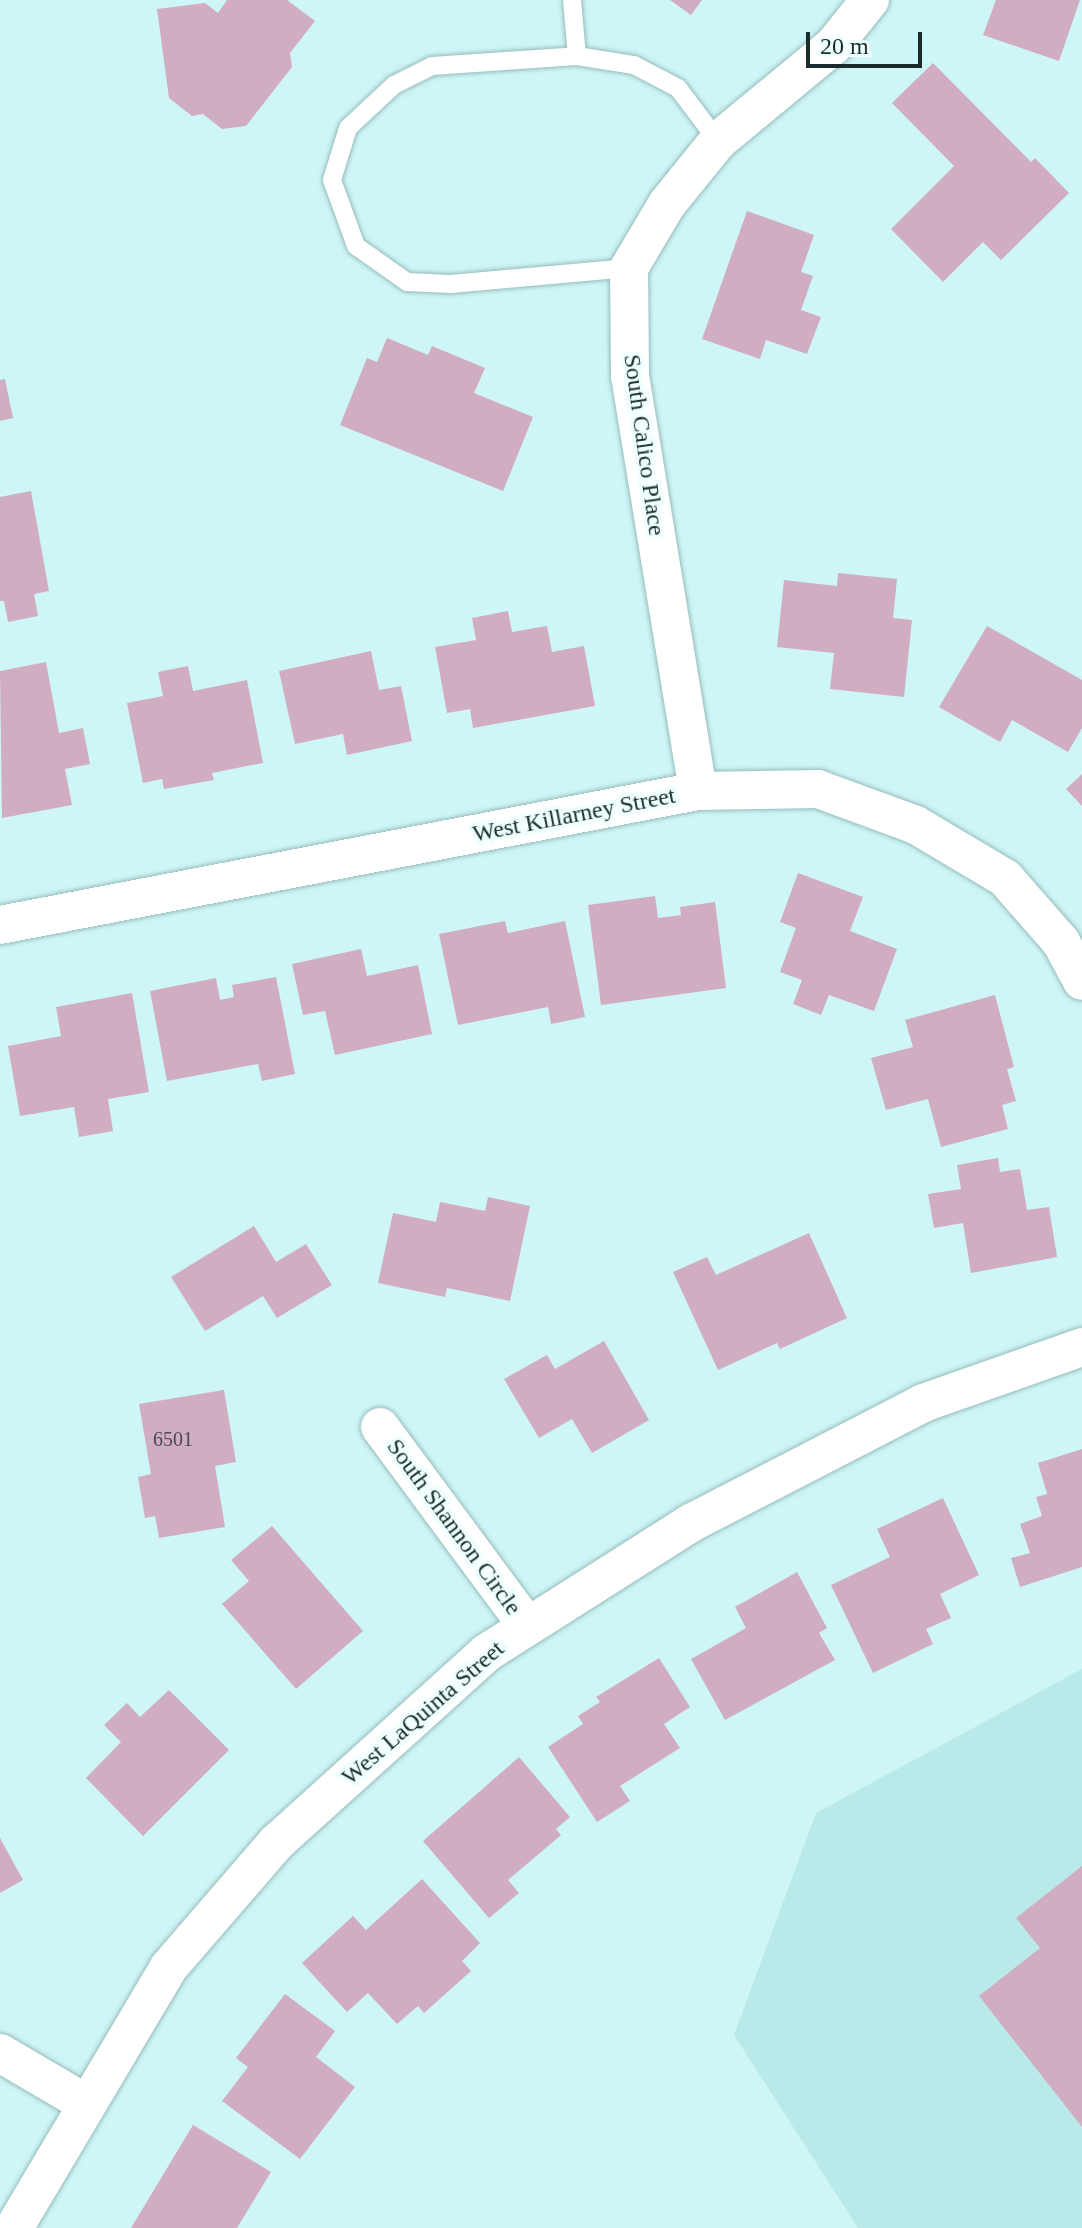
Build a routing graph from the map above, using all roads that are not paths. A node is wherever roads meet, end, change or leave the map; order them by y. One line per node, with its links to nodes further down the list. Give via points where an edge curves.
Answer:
1 (572, 0): 3 (lane)
2 (870, 0): 4 (street, via 833,46)
3 (577, 56): 4 (lane, via 634,65 678,88); 5 (lane, via 432,66 394,85 348,128 332,180 356,246 407,282 451,284)
4 (718, 141): 5 (street, via 667,204)
5 (629, 268): 6 (street, South Calico Place, via 630,376)
6 (698, 791): 7 (street, West Killarney Street); 8 (street, West Killarney Street, via 818,789 916,825 1005,878 1061,942)
7 (0, 925)
8 (1082, 981)
9 (1082, 1347): 11 (street, West LaQuinta Street, via 923,1403 691,1523)
10 (380, 1427): 11 (street, South Shannon Circle)
11 (527, 1626): 13 (street, West LaQuinta Street, via 486,1653 276,1843 169,1967)
12 (0, 2053): 13 (street)
13 (87, 2104): 14 (street, West LaQuinta Street)
14 (14, 2228)

